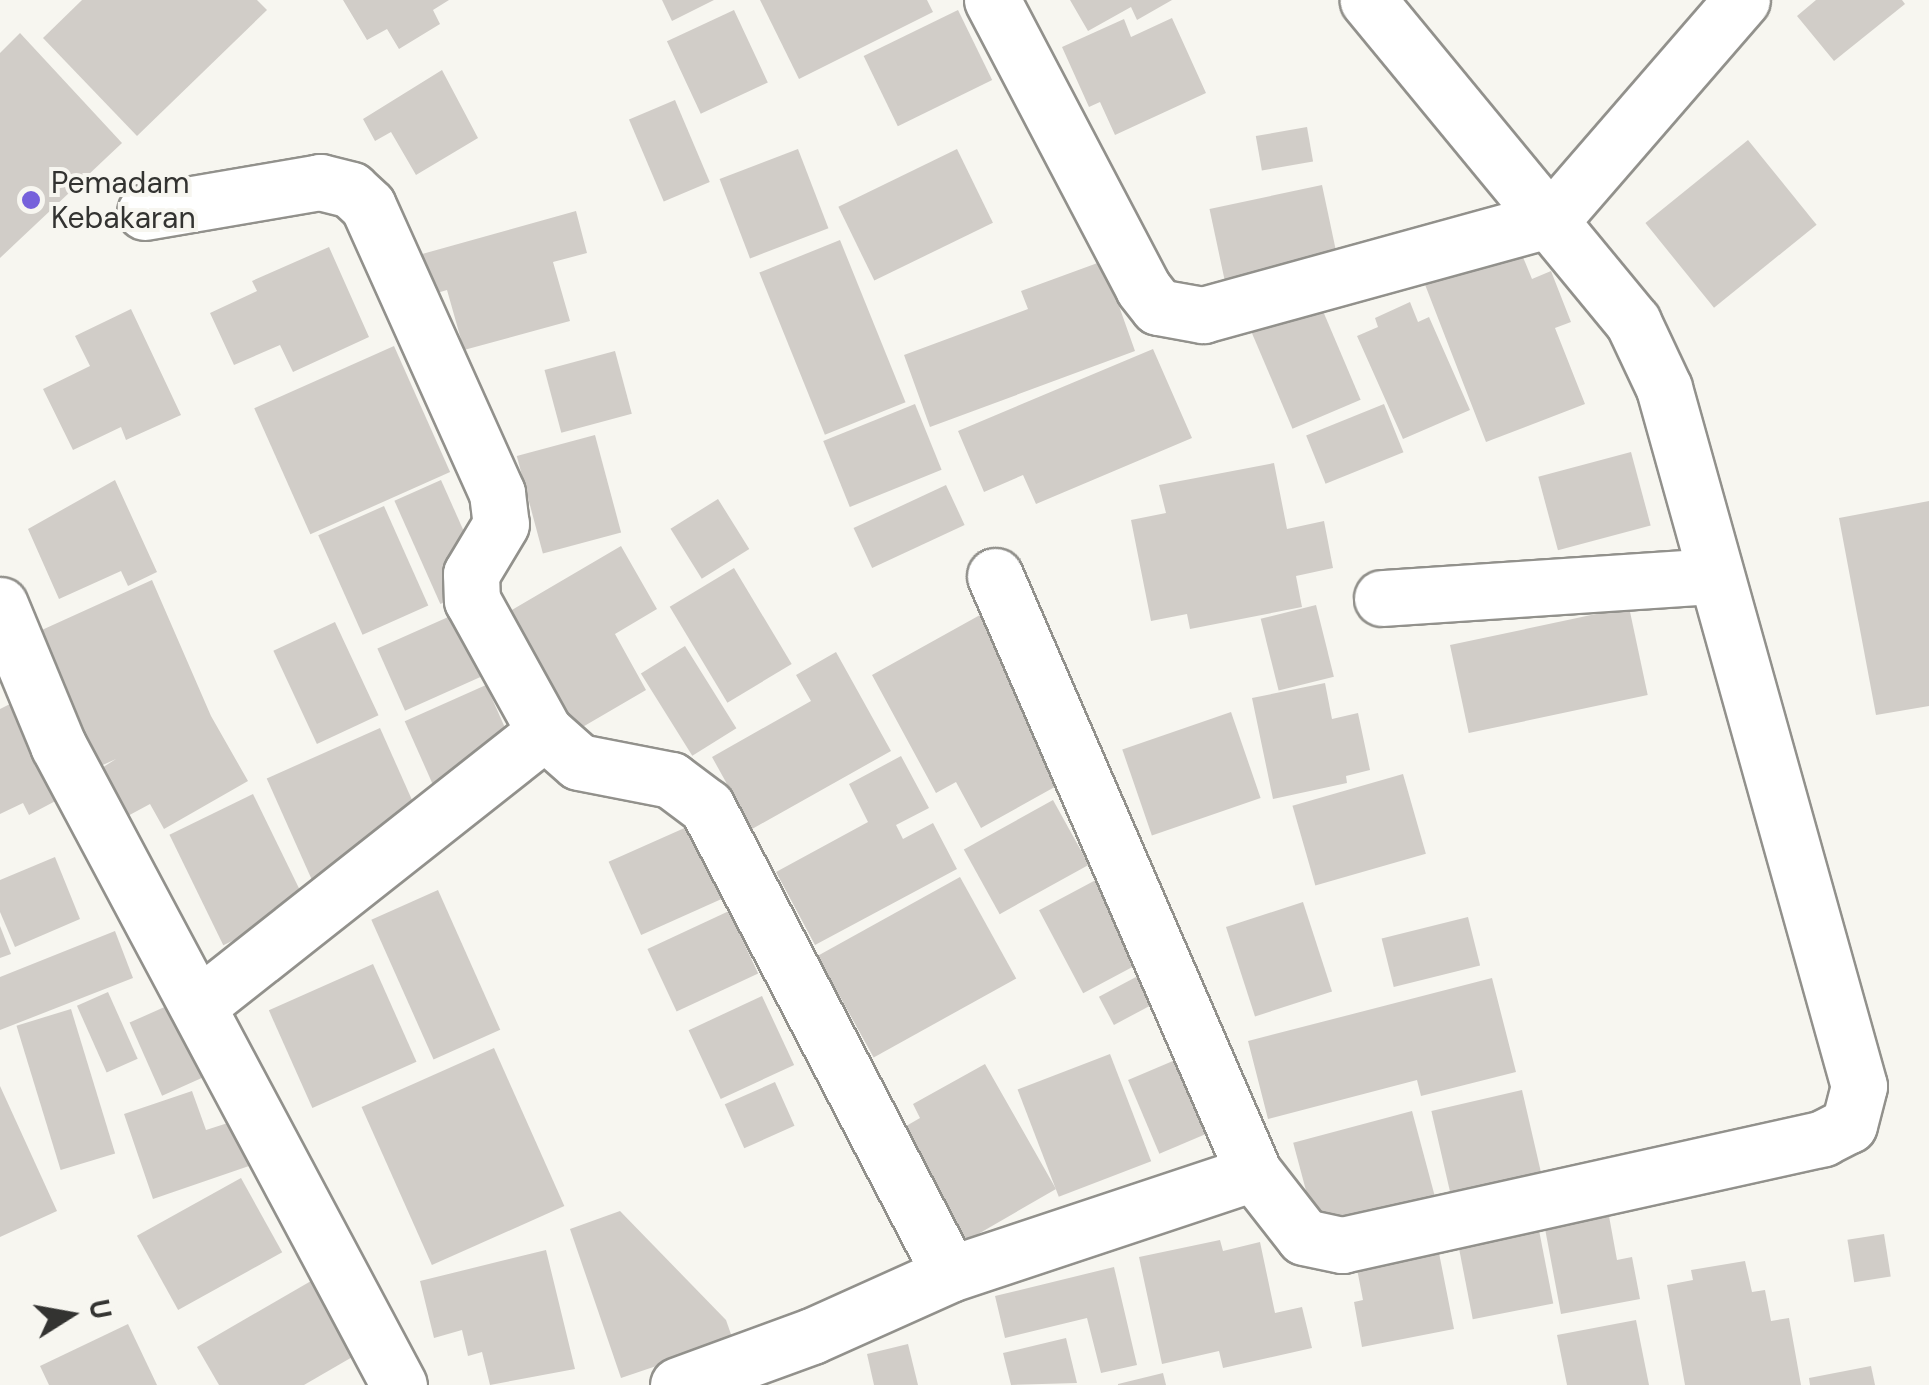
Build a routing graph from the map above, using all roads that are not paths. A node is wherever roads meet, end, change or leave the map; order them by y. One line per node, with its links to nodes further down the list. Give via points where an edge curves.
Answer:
1 (992, 0): 5 (street, via 1158,307 1228,312)
2 (1368, 0): 5 (street)
3 (1742, 0): 5 (street)
4 (146, 212): 10 (street, via 320,182 352,190 368,206 497,493 501,524 471,574 472,600)
5 (1552, 219): 7 (street, via 1634,322 1682,433)
6 (995, 576): 12 (street)
7 (1714, 576): 8 (street); 12 (street, via 1859,1086 1849,1125 1823,1138 1342,1244 1304,1237)
8 (1382, 598)
9 (0, 605): 11 (street, via 58,745)
10 (545, 732): 11 (street); 13 (street, via 579,762 670,780 707,808)
11 (199, 1004): 14 (street)
12 (1254, 1173): 13 (street)
13 (950, 1274): 15 (street, via 812,1336)
14 (399, 1385)
15 (678, 1385)

